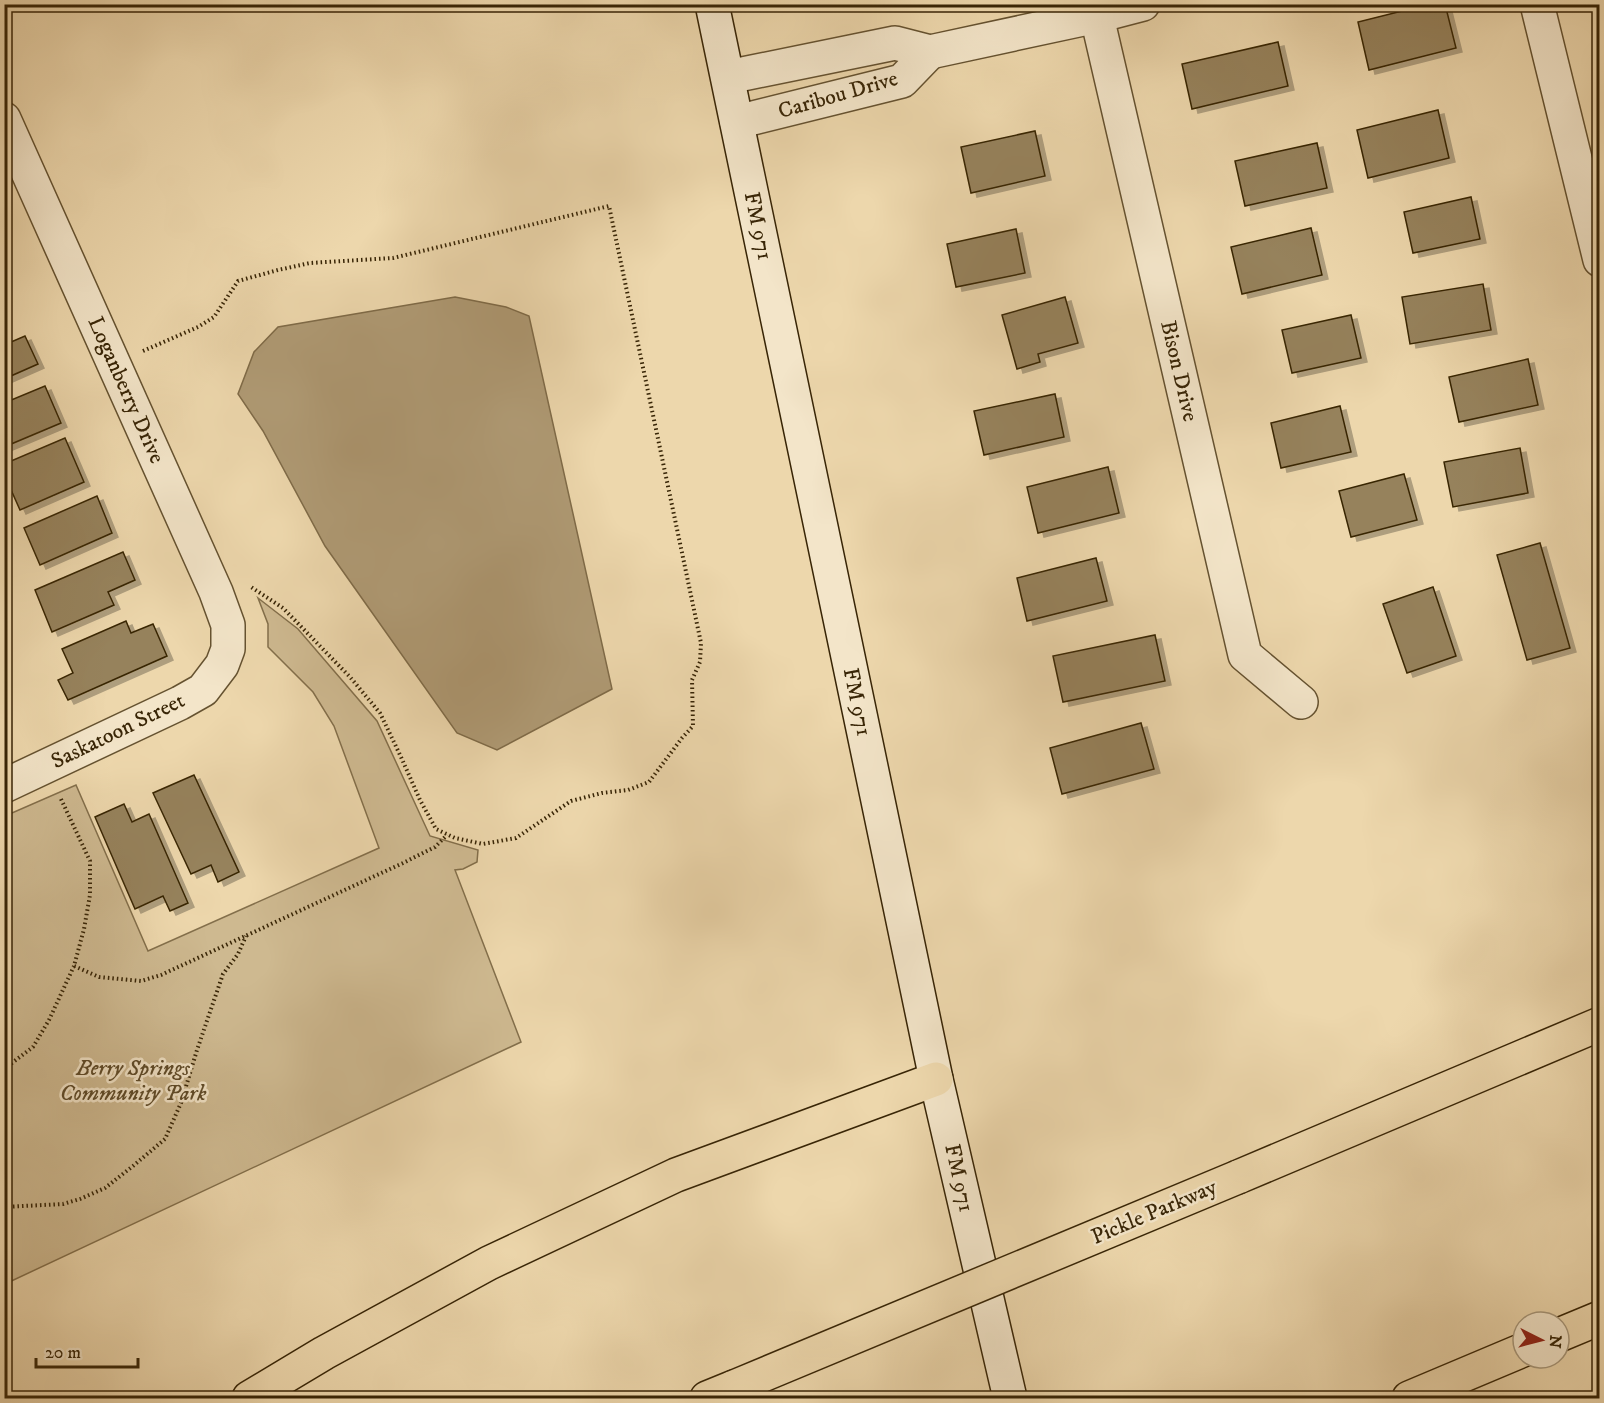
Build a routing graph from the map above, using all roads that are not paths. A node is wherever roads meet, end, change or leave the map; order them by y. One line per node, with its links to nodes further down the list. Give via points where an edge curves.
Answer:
1 (712, 4): 6 (street, FM 971 / FM 971)
2 (1143, 4): 4 (street, Caribou Drive)
3 (1537, 4): 9 (street)
4 (1096, 10): 5 (street, Caribou Drive); 11 (street, Bison Drive, via 1245,655)
5 (930, 52): 6 (street, Caribou Drive, via 895,43); 8 (street, Caribou Drive, via 902,81)
6 (728, 77): 8 (street, FM 971 / FM 971)
7 (4, 119): 10 (street, Loganberry Drive, via 216,592 228,624 228,649)
8 (737, 122): 14 (street, FM 971 / FM 971)
9 (1599, 260)
10 (222, 665): 12 (street, Saskatoon Street, via 203,690 180,703)
11 (1301, 702)
12 (4, 786)
13 (1599, 1024): 18 (highway, Pickle Parkway, bridge)
14 (936, 1079): 19 (highway, via 665,1179 489,1263); 20 (street, FM 971 / FM 971)
15 (1599, 1318): 16 (highway)
16 (1571, 1330)
17 (1511, 1355): 21 (highway)
18 (720, 1393)
19 (249, 1398)
20 (1010, 1398)
21 (1409, 1398)

